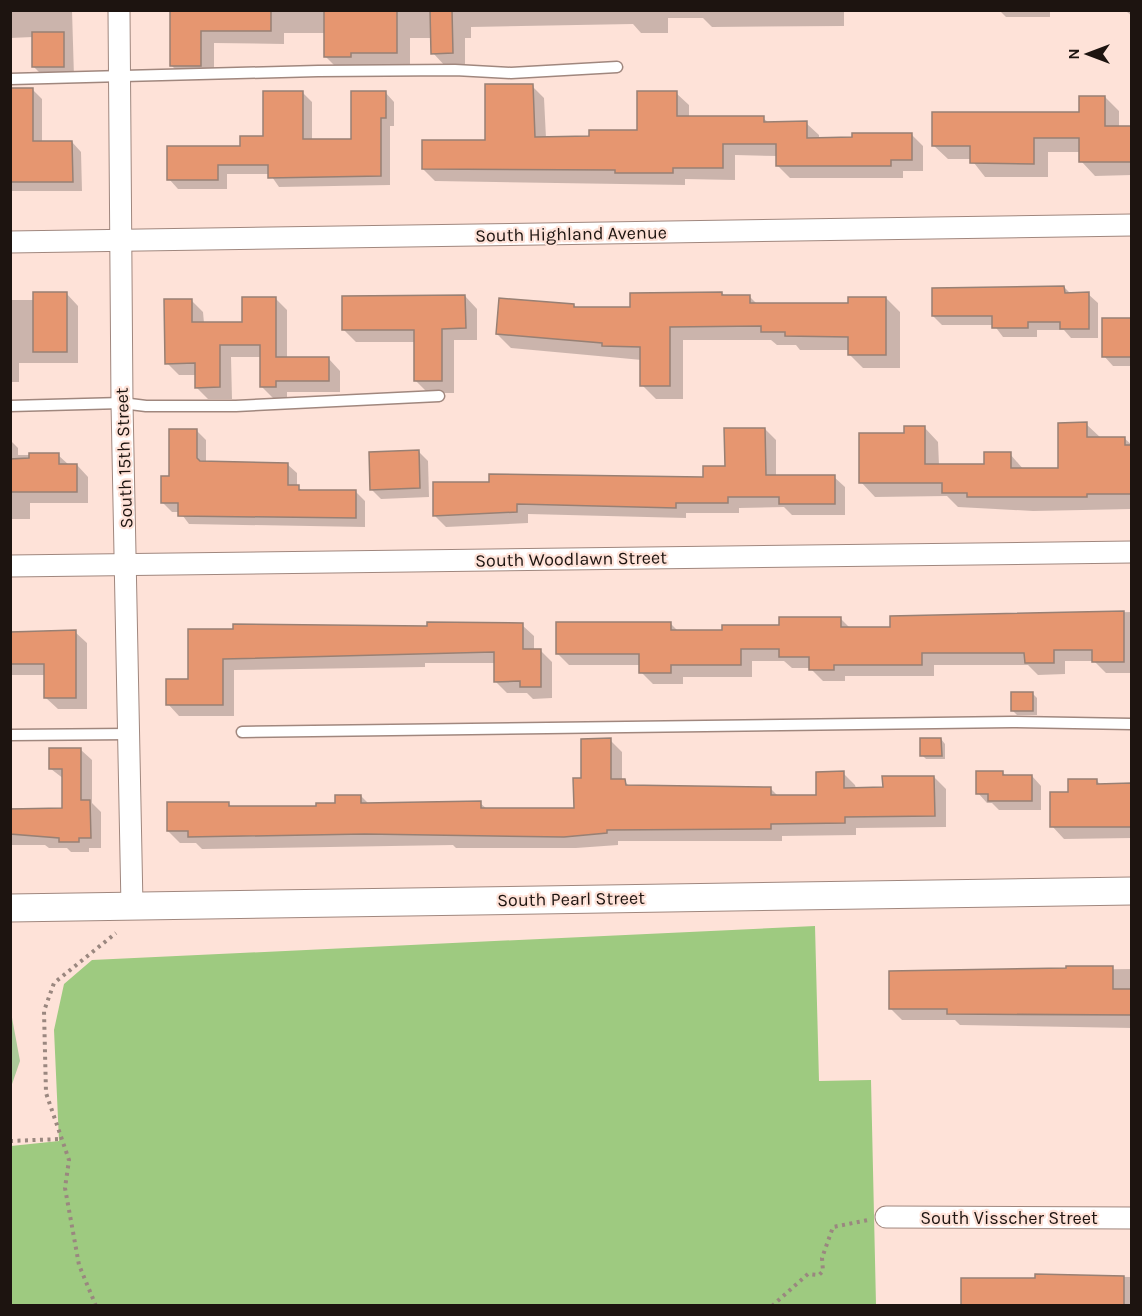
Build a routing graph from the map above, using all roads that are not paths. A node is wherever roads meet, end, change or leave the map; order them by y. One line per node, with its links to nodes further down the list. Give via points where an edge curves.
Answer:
1 (119, 10): 3 (street, South 15th Street)
2 (617, 67): 3 (lane, via 522,72)
3 (119, 76): 4 (lane); 6 (street, South 15th Street)
4 (10, 78)
5 (1131, 225): 6 (street, South Highland Avenue)
6 (120, 240): 7 (street, South Highland Avenue); 9 (street, South 15th Street)
7 (10, 242)
8 (439, 396): 9 (lane, via 236,406)
9 (122, 403): 10 (lane); 12 (street, South 15th Street)
10 (10, 406)
11 (1131, 552): 12 (street, South Woodlawn Street)
12 (127, 564): 13 (street, South Woodlawn Street); 16 (street, South 15th Street)
13 (10, 566)
14 (1131, 724): 15 (lane, via 1012,722)
15 (242, 732)
16 (130, 734): 17 (lane); 19 (street, South 15th Street)
17 (10, 735)
18 (1131, 891): 19 (street, South Pearl Street)
19 (132, 906): 20 (street, South Pearl Street)
20 (10, 908)
21 (886, 1217): 22 (street, South Visscher Street)
22 (1131, 1218)

